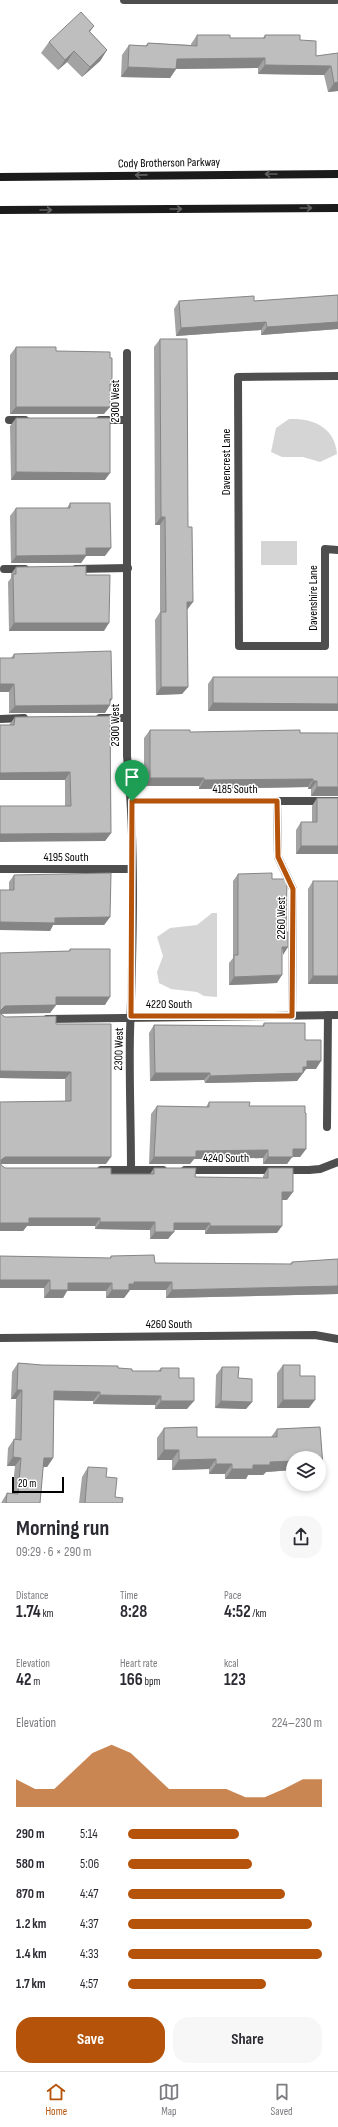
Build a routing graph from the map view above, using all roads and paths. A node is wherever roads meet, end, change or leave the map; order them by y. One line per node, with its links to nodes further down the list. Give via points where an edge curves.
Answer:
1 (124, 0): 2 (street)
2 (336, 0)
3 (338, 174): 4 (main road, Cody Brotherson Parkway, one-way to 4)
4 (4, 177)
5 (338, 208): 6 (main road, one-way to 5)
6 (3, 210)
7 (127, 353): 12 (street, 2300 West)
8 (338, 376): 18 (street, Davencrest Lane, via 238,377)
9 (9, 420): 10 (street)
10 (32, 420)
11 (88, 420): 12 (street)
12 (127, 420): 14 (street, 2300 West)
13 (338, 550): 18 (street, Davenshire Lane, via 325,549 325,646)
14 (128, 568): 17 (street); 22 (street, 2300 West)
15 (4, 569): 16 (street)
16 (35, 569)
17 (66, 569)
18 (239, 646)
19 (0, 718): 20 (street)
20 (32, 718)
21 (87, 718): 22 (street)
22 (127, 718): 24 (street, 2300 West, via 127,756)
23 (338, 800): 25 (street, 4185 South)
24 (132, 801): 25 (street, 4185 South); 26 (street, 2300 West)
25 (277, 801): 31 (street, 2260 West, via 278,857 293,889)
26 (132, 868): 27 (street, 4195 South); 30 (street, 2300 West)
27 (0, 869)
28 (328, 1015): 29 (street, 4220 South); 31 (street, 4220 South); 33 (street)
29 (338, 1015)
30 (131, 1016): 31 (street, 4220 South); 32 (street, 4220 South); 36 (street, 2300 West)
31 (292, 1016)
32 (35, 1019)
33 (327, 1127)
34 (338, 1162): 36 (street, 4240 South, via 309,1170)
35 (92, 1170): 36 (street, 4240 South)
36 (131, 1170)
37 (0, 1338): 38 (street, 4260 South, via 315,1335)
38 (338, 1339)

